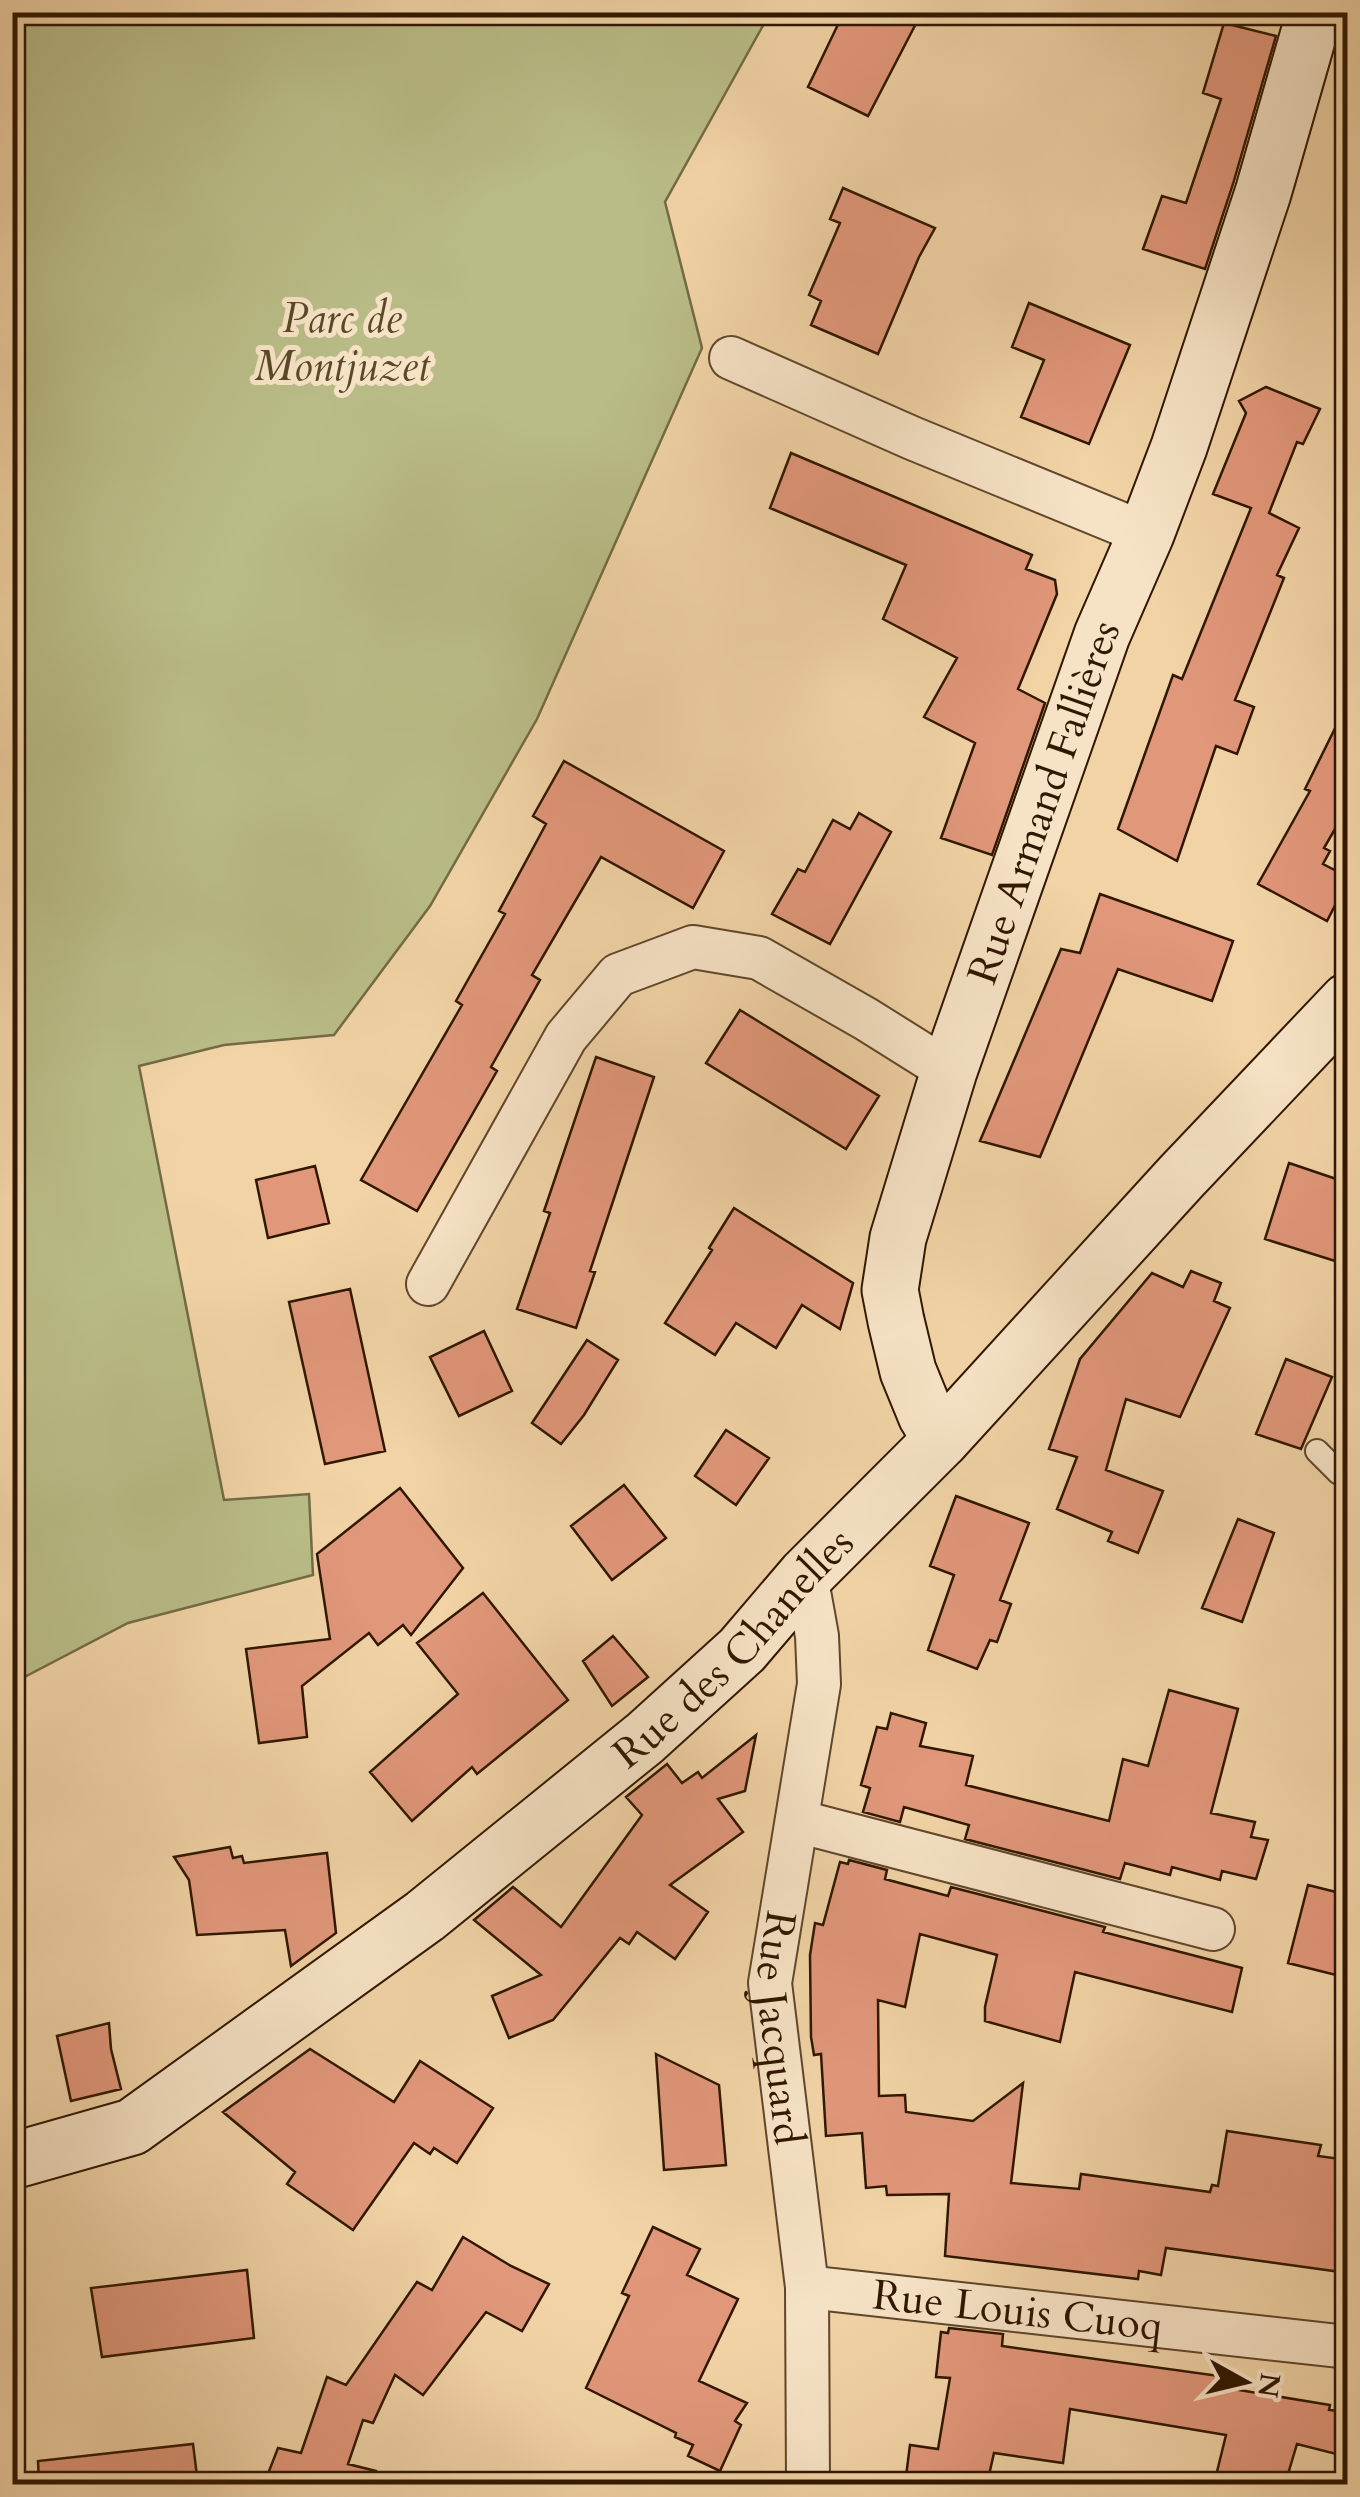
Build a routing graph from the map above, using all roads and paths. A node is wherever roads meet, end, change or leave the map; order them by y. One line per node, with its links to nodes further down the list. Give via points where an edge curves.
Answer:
1 (1315, 12): 3 (street, Rue Armand Fallières, via 1263,193)
2 (731, 358): 3 (street)
3 (1146, 534): 5 (street, Rue Armand Fallières, via 1102,635)
4 (1348, 1001): 7 (street, Rue des Chanelles)
5 (949, 1071): 6 (street, via 758,958 693,946 618,974 566,1036); 7 (street, Rue Armand Fallières, via 898,1238 890,1290 908,1371)
6 (428, 1284)
7 (940, 1440): 10 (street, Rue des Chanelles)
8 (1317, 1451): 9 (lane)
9 (1348, 1476)
10 (806, 1575): 11 (street, Rue Jacquard, via 819,1684); 13 (street, Rue des Chanelles, via 742,1650 645,1738 425,1916 132,2127)
11 (797, 1821): 12 (street); 14 (street, Rue Jacquard, via 770,1983)
12 (1212, 1929)
13 (12, 2161)
14 (807, 2287): 15 (street, Rue Louis Cuoq); 16 (street, Rue Jacquard)
15 (1348, 2348)
16 (808, 2484)

